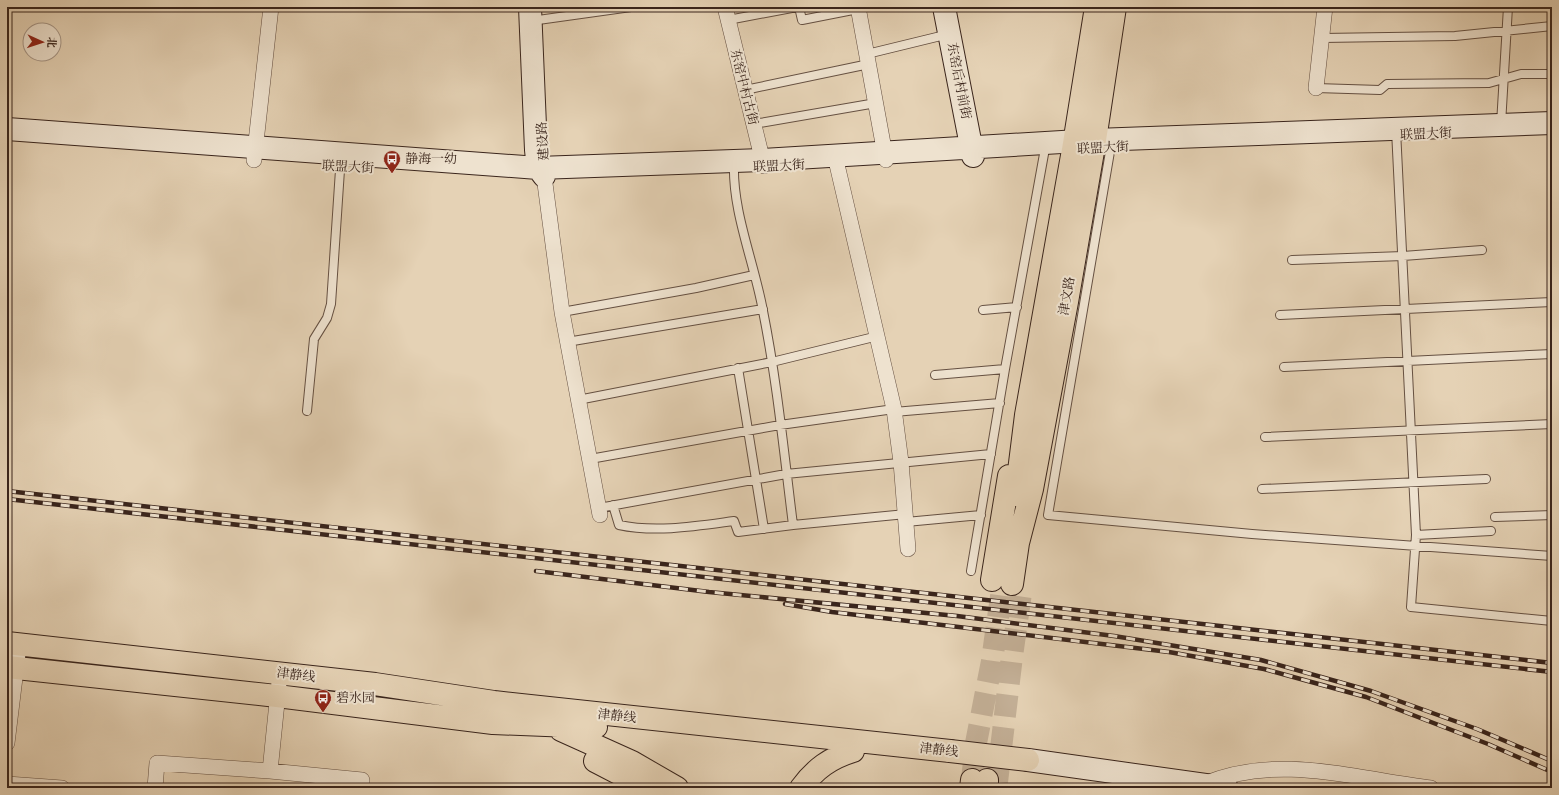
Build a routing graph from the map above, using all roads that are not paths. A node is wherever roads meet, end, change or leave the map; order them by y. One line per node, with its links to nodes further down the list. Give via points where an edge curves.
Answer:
1 (271, 7): 32 (street)
2 (631, 7): 10 (lane)
3 (798, 7): 9 (lane, via 802,20); 11 (lane)
4 (944, 7): 14 (main road, 东窑后村前街)
5 (1096, 7): 29 (main road, 津文路)
6 (1115, 7): 29 (main road, 津文路)
7 (1325, 7): 15 (street)
8 (1508, 7): 13 (lane)
9 (858, 8): 16 (street)
10 (534, 14): 38 (main road, 建设路, via 536,150)
11 (726, 14): 20 (street, 东窑中村古街)
12 (1552, 26): 13 (lane)
13 (1506, 31): 15 (lane, via 1455,36); 18 (lane)
14 (950, 34): 16 (lane); 31 (main road, 东窑后村前街)
15 (1322, 38): 19 (street)
16 (868, 59): 20 (lane); 21 (street)
17 (1552, 74): 18 (lane, via 1521,74)
18 (1504, 78): 19 (lane, via 1489,83 1387,84 1380,90); 24 (lane)
19 (1316, 88)
20 (745, 90): 23 (street, 东窑中村古街)
21 (876, 103): 23 (lane); 33 (street)
22 (1552, 123): 24 (main road)
23 (754, 124): 36 (street, 东窑中村古街)
24 (1501, 128): 25 (main road, 联盟大街); 27 (main road, 联盟大街)
25 (1552, 129)
26 (7, 130): 32 (main road)
27 (1397, 133): 29 (main road, 联盟大街); 40 (lane)
28 (7, 141): 32 (main road)
29 (1093, 144): 29 (main road, 津文路, via 1026,415 1014,450 999,528 1007,583 1032,489); 30 (main road, 联盟大街); 85 (lane, via 1048,514 1252,534)
30 (1046, 147): 31 (main road, 联盟大街); 44 (lane)
31 (972, 152): 33 (main road, 联盟大街)
32 (255, 154): 35 (main road, 联盟大街)
33 (886, 157): 34 (main road, 联盟大街)
34 (836, 159): 36 (main road, 联盟大街); 50 (street)
35 (340, 160): 38 (main road, 联盟大街); 62 (lane, via 331,304 327,318 314,339)
36 (763, 163): 37 (main road, 联盟大街)
37 (734, 164): 38 (main road, 联盟大街); 42 (lane, via 738,206)
38 (542, 171): 48 (street)
39 (1482, 250): 40 (lane)
40 (1403, 256): 41 (lane); 46 (lane)
41 (1292, 260)
42 (754, 275): 45 (lane); 48 (lane)
43 (1552, 302): 46 (lane)
44 (1017, 307): 47 (lane); 57 (lane)
45 (763, 309): 51 (lane); 54 (lane)
46 (1405, 309): 49 (lane); 53 (lane)
47 (982, 310)
48 (562, 312): 51 (street)
49 (1280, 315)
50 (878, 336): 54 (lane); 61 (street)
51 (567, 342): 59 (street)
52 (1552, 354): 53 (lane)
53 (1408, 361): 55 (lane); 65 (lane)
54 (772, 362): 56 (lane); 64 (lane)
55 (1284, 367)
56 (738, 368): 59 (lane); 66 (lane)
57 (1005, 369): 58 (lane); 60 (lane)
58 (935, 375)
59 (578, 400): 69 (street)
60 (1000, 403): 61 (lane); 68 (lane)
61 (894, 410): 64 (lane); 70 (street)
62 (307, 411)
63 (1552, 424): 65 (lane)
64 (780, 425): 66 (lane); 71 (lane)
65 (1411, 430): 67 (lane); 74 (lane)
66 (748, 431): 69 (lane); 72 (lane)
67 (1266, 436)
68 (991, 454): 70 (lane); 77 (lane)
69 (590, 459): 76 (street)
70 (901, 462): 71 (lane); 80 (street)
71 (786, 474): 72 (lane); 81 (lane)
72 (756, 479): 76 (lane); 82 (lane)
73 (1486, 479): 74 (lane)
74 (1413, 483): 75 (lane); 84 (lane)
75 (1262, 490)
76 (604, 510): 82 (lane, via 619,525 634,528 688,527 734,521 738,532)
77 (981, 515): 80 (lane); 88 (lane)
78 (1552, 515): 79 (lane)
79 (1495, 517)
80 (906, 518): 81 (lane); 86 (street)
81 (793, 525): 82 (lane)
82 (764, 529)
83 (1492, 531): 84 (lane)
84 (1416, 535): 85 (lane)
85 (1416, 546): 87 (lane); 89 (lane, via 1411,607)
86 (908, 549)
87 (1552, 556)
88 (972, 571)
89 (1552, 621)
90 (13, 644): 91 (street); 92 (main road, 津静线)
91 (12, 667): 93 (main road, 津静线); 96 (street)
92 (280, 673): 93 (street); 94 (main road, 津静线, via 375,684)
93 (277, 696): 94 (main road, 津静线); 100 (street)
94 (493, 712): 95 (main road, 津静线); 98 (main road, 津静线); 102 (main road, via 616,771)
95 (548, 725): 97 (main road, 津静线, via 624,728); 102 (main road, via 620,756)
96 (7, 743)
97 (853, 751): 98 (main road, 津静线); 107 (main road, via 838,756 816,770)
98 (950, 756): 99 (main road, 津静线)
99 (1027, 765): 103 (main road, 津静线); 108 (main road, 津静线)
100 (270, 771): 105 (street, via 157,763); 106 (street, via 362,780)
101 (7, 784): 104 (street)
102 (661, 786)
103 (1201, 786): 109 (main road, 津静线); 110 (street, via 1243,771 1303,769)
104 (62, 788)
105 (155, 788)
106 (362, 788)
107 (801, 788)
108 (1157, 788)
109 (1227, 788)
110 (1431, 788)

